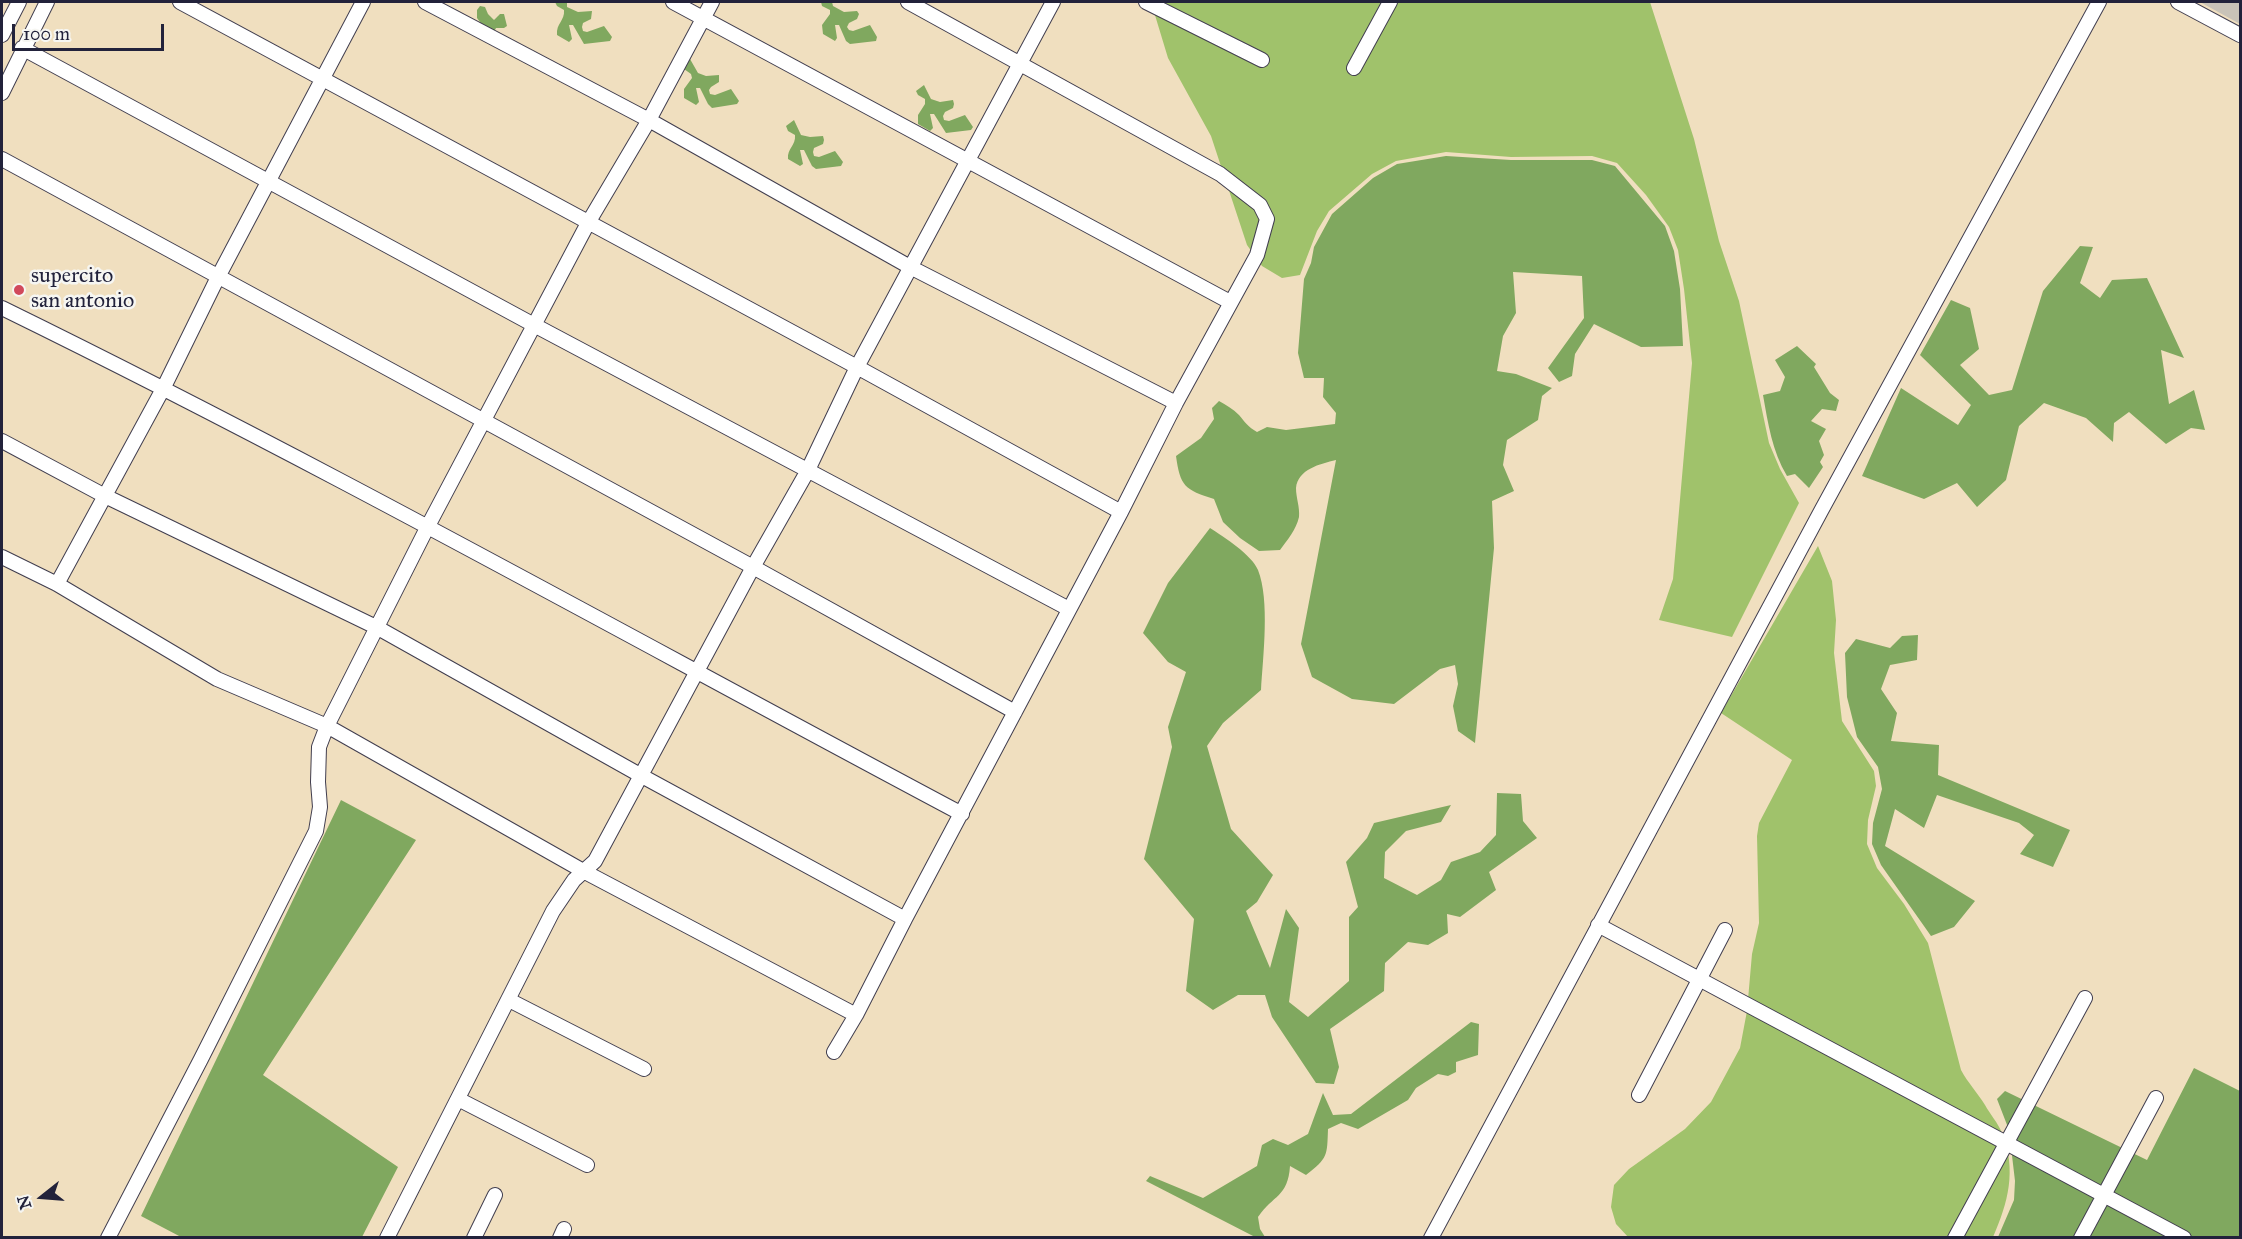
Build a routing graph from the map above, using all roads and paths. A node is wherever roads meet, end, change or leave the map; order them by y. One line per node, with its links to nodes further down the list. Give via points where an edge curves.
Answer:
1 (47, 2): 15 (street)
2 (180, 2): 22 (street)
3 (363, 2): 22 (street)
4 (425, 2): 24 (street)
5 (673, 2): 14 (street)
6 (712, 2): 14 (street)
7 (908, 2): 20 (street)
8 (1053, 2): 20 (street)
9 (1146, 2): 19 (street)
10 (1389, 2): 21 (street)
11 (2099, 2): 55 (street)
12 (2178, 2): 17 (street)
13 (16, 7): 15 (street, via 22,24); 16 (street)
14 (704, 18): 24 (street); 26 (street)
15 (31, 31): 18 (street)
16 (2, 35)
17 (2241, 35)
18 (22, 48): 23 (street); 27 (street)
19 (1262, 60)
20 (1021, 62): 26 (street); 31 (street, via 1220,174 1260,205 1267,219 1265,231 1257,255)
21 (1354, 68)
22 (323, 79): 27 (street); 28 (street)
23 (2, 93)
24 (650, 120): 28 (street); 29 (street)
25 (2, 159): 30 (street)
26 (968, 159): 29 (street); 31 (street)
27 (268, 182): 30 (street); 33 (street)
28 (588, 223): 33 (street); 34 (street)
29 (910, 267): 34 (street); 36 (street)
30 (218, 277): 35 (street); 37 (street)
31 (1230, 302): 36 (street)
32 (2, 308): 35 (street)
33 (534, 326): 37 (street); 39 (street)
34 (857, 367): 39 (street); 41 (street)
35 (164, 387): 40 (street); 42 (street)
36 (1176, 403): 41 (street)
37 (483, 422): 42 (street); 44 (street)
38 (2, 441): 40 (street)
39 (807, 472): 44 (street); 46 (street)
40 (105, 496): 45 (street); 47 (street)
41 (1121, 512): 46 (street)
42 (428, 526): 47 (street); 48 (street)
43 (2, 557): 45 (street)
44 (753, 567): 48 (street); 49 (street)
45 (57, 584): 50 (street, via 217,679)
46 (1069, 609): 49 (street)
47 (378, 628): 50 (street); 51 (street)
48 (697, 673): 51 (street); 52 (street)
49 (1015, 712): 52 (street)
50 (327, 726): 53 (street); 70 (street, via 319,747 320,807 316,831)
51 (640, 775): 53 (street, via 595,861); 54 (street)
52 (962, 814): 54 (street)
53 (585, 872): 59 (street, via 574,880 553,912); 60 (street)
54 (904, 919): 60 (street)
55 (1598, 925): 57 (street); 73 (street)
56 (1725, 930): 57 (street)
57 (1700, 979): 63 (street); 66 (street)
58 (2085, 998): 66 (street)
59 (509, 1000): 62 (street); 65 (street)
60 (856, 1015): 61 (street)
61 (834, 1052)
62 (644, 1069)
63 (1639, 1095)
64 (2156, 1098): 69 (street)
65 (458, 1099): 67 (street); 71 (street)
66 (2006, 1143): 69 (street); 74 (street)
67 (587, 1165)
68 (495, 1195): 72 (street)
69 (2104, 1195): 75 (street); 76 (street)
70 (108, 1238)
71 (387, 1238)
72 (474, 1238)
73 (1431, 1238)
74 (1955, 1238)
75 (2081, 1238)
76 (2184, 1238)

